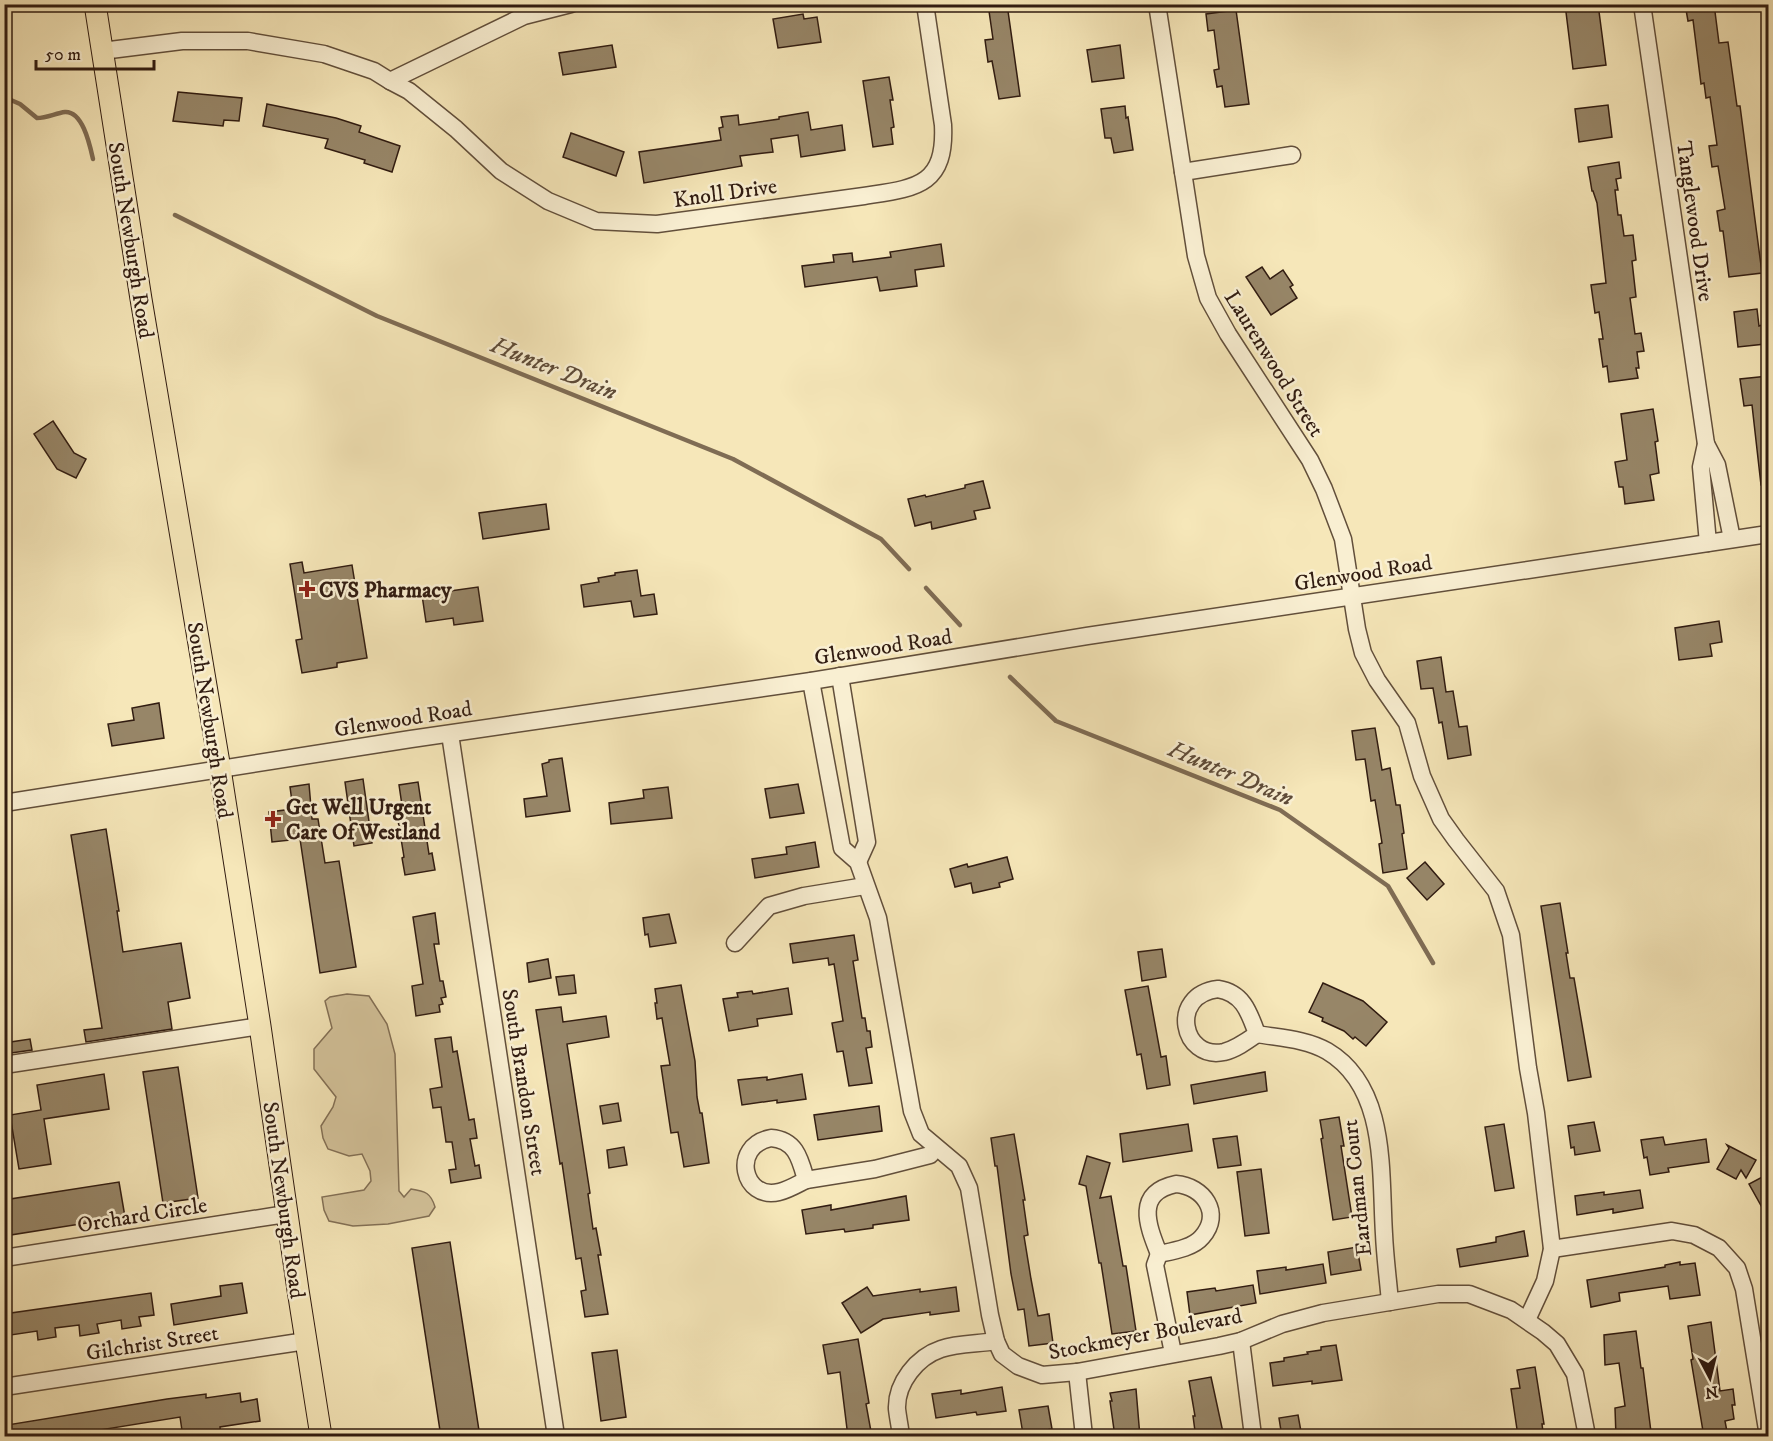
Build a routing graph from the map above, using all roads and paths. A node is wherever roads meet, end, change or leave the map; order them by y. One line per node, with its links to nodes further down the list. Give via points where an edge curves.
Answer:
1 (95, 4): 6 (main road, South Newburgh Road)
2 (571, 4): 7 (street, via 524,16)
3 (925, 4): 7 (street, Knoll Drive, via 943,125 944,142 937,168 927,180 915,185 864,196 657,224 596,221 548,201 501,171 456,129 409,91)
4 (1157, 4): 9 (street, Laurenwood Street)
5 (1642, 4): 10 (street, Tanglewood Drive)
6 (102, 51): 7 (street, Knoll Drive, via 182,41 248,41 324,54 374,70); 18 (main road, South Newburgh Road)
7 (390, 81)
8 (1292, 155): 9 (street)
9 (1183, 172): 14 (street, Laurenwood Street, via 1196,256 1208,298 1310,460 1324,489 1343,539)
10 (1706, 444): 12 (street, Tanglewood Drive, via 1717,465); 13 (street, Tanglewood Drive, via 1701,467)
11 (1768, 534): 12 (street, Glenwood Road)
12 (1732, 539): 13 (street, Glenwood Road)
13 (1708, 543): 14 (street, Glenwood Road)
14 (1352, 597): 15 (street, Glenwood Road); 31 (street, Laurenwood Street, via 1363,653 1407,723 1429,794 1456,840 1496,891 1511,935)
15 (840, 676): 16 (street, Glenwood Road); 19 (street)
16 (811, 681): 17 (street, Glenwood Road); 20 (street)
17 (450, 734): 18 (street, Glenwood Road); 43 (street, South Brandon Street)
18 (219, 768): 21 (street, Glenwood Road); 25 (main road, South Newburgh Road)
19 (855, 776): 20 (street); 22 (street, via 867,842)
20 (828, 782): 22 (street, via 842,848)
21 (4, 803)
22 (858, 862): 23 (street)
23 (865, 886): 24 (street, via 769,906); 28 (street, via 878,918 912,1111 921,1134)
24 (735, 943)
25 (260, 1026): 27 (street); 30 (main road, South Newburgh Road)
26 (1257, 1034): 26 (street, via 1233,1048 1212,1052 1201,1048 1187,1032 1187,1010 1191,1002 1208,990 1228,990 1244,1003); 34 (street, Eardman Court, via 1306,1042 1326,1050 1349,1068 1366,1093 1380,1161)
27 (4, 1065)
28 (936, 1148): 29 (street, via 930,1155 886,1166); 37 (street, via 958,1166 969,1188)
29 (806, 1180)
30 (286, 1214): 33 (street, Orchard Circle); 36 (main road, South Newburgh Road)
31 (1552, 1249): 35 (street, via 1545,1281); 48 (street, via 1672,1231 1694,1235 1719,1248 1737,1268 1744,1289)
32 (1159, 1254): 32 (street, via 1146,1218 1151,1199 1166,1186 1196,1188 1209,1206 1208,1227 1203,1236 1194,1243); 39 (street, via 1155,1265)
33 (4, 1258)
34 (1390, 1302): 35 (street, Stockmeyer Boulevard, via 1438,1294 1469,1294 1501,1305); 38 (street, Stockmeyer Boulevard, via 1309,1316)
35 (1527, 1320): 47 (street, Stockmeyer Boulevard, via 1557,1344 1568,1359 1579,1389)
36 (306, 1341): 41 (street, Gilchrist Street); 42 (main road, South Newburgh Road)
37 (996, 1341): 40 (street, Stockmeyer Boulevard, via 1002,1354 1026,1369 1042,1375); 44 (street, via 941,1349 922,1359 907,1374 897,1407)
38 (1241, 1341): 39 (street, Stockmeyer Boulevard); 46 (street)
39 (1173, 1353): 40 (street, Stockmeyer Boulevard)
40 (1077, 1372): 45 (street)
41 (4, 1387)
42 (321, 1437)
43 (556, 1437)
44 (901, 1437)
45 (1084, 1437)
46 (1253, 1437)
47 (1587, 1437)
48 (1768, 1437)

